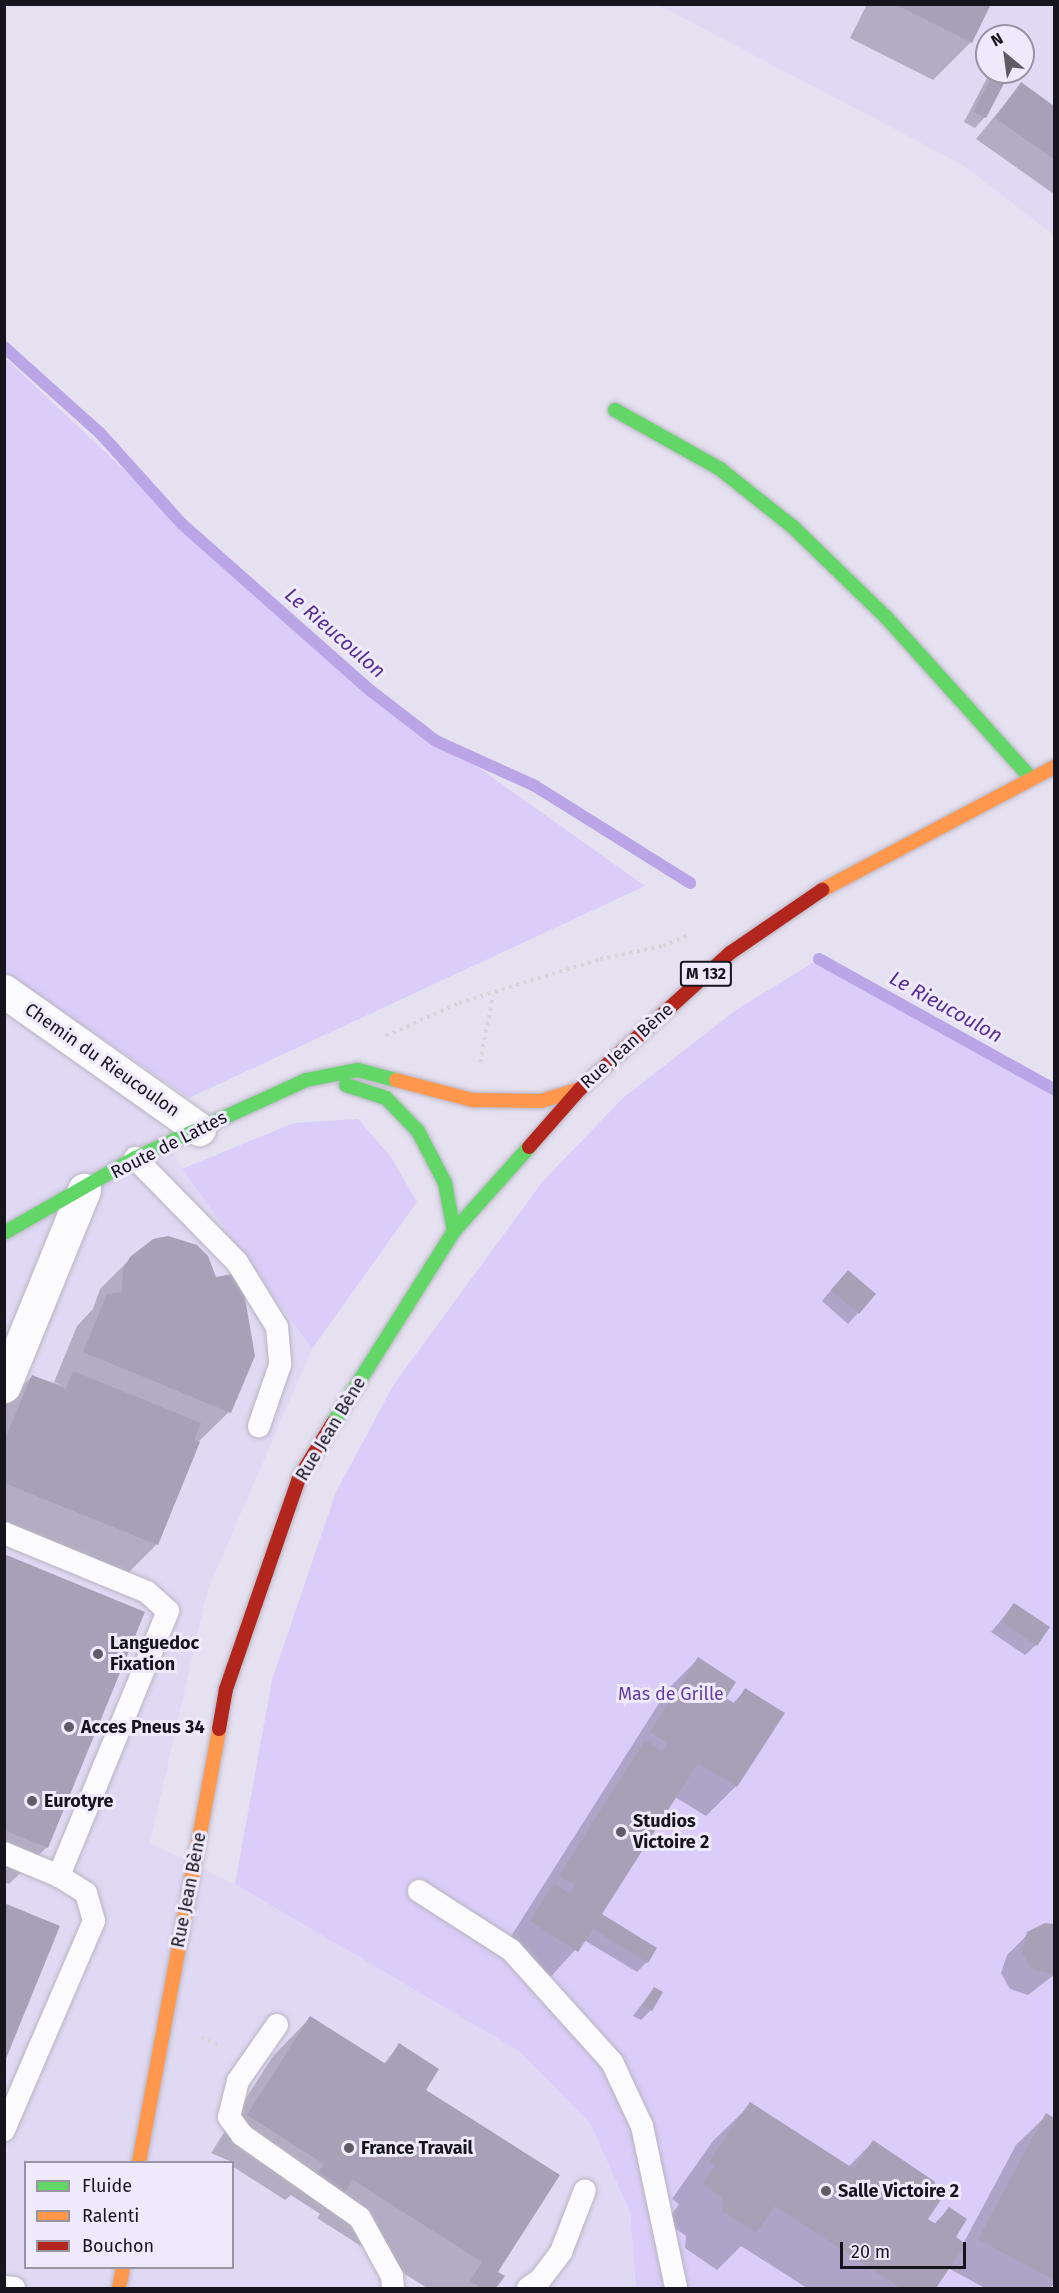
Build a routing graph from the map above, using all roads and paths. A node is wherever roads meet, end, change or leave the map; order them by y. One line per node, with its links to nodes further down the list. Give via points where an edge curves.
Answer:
1 (615, 410): 3 (main road, via 720,470 793,526 885,616)
2 (1054, 767): 3 (main road, M 132)
3 (1031, 778): 8 (main road, Rue Jean Bène / M 132, via 844,875 730,953)
4 (4, 991): 9 (street, Chemin du Rieucoulon)
5 (493, 995): 6 (path, via 459,1003)
6 (374, 1041)
7 (306, 1080): 8 (main road, Route de Lattes / M 132, via 358,1070 473,1100 541,1101); 9 (main road, Route de Lattes / M 132); 12 (main road, Route de Lattes / M 132, via 340,1083 386,1098 418,1131 435,1162 445,1183)
8 (580, 1089): 12 (main road, Rue Jean Bène / M 132)
9 (199, 1129): 10 (main road, Route de Lattes / M 132)
10 (135, 1158): 11 (main road, Route de Lattes / M 132); 15 (lane, via 237,1262 277,1327 280,1365)
11 (84, 1190): 13 (main road, Route de Lattes / M 132); 14 (street)
12 (454, 1231): 24 (main road, Rue Jean Bène, via 298,1478 226,1689)
13 (4, 1233)
14 (4, 1386)
15 (259, 1426)
16 (4, 1533): 18 (lane, via 147,1592 168,1611)
17 (4, 1853): 18 (lane)
18 (59, 1876): 23 (lane, via 86,1893 94,1921)
19 (419, 1891): 32 (lane, via 511,1950 612,2062 642,2126)
20 (277, 2025): 22 (lane)
21 (193, 2033): 22 (path)
22 (249, 2061): 30 (lane, via 238,2081 230,2117 242,2135 360,2218 392,2276)
23 (4, 2130)
24 (139, 2161)
25 (585, 2190): 31 (lane, via 561,2252)
26 (123, 2269): 29 (main road)
27 (4, 2287): 28 (lane)
28 (14, 2289)
29 (119, 2289)
30 (393, 2289)
31 (528, 2289)
32 (676, 2289)

